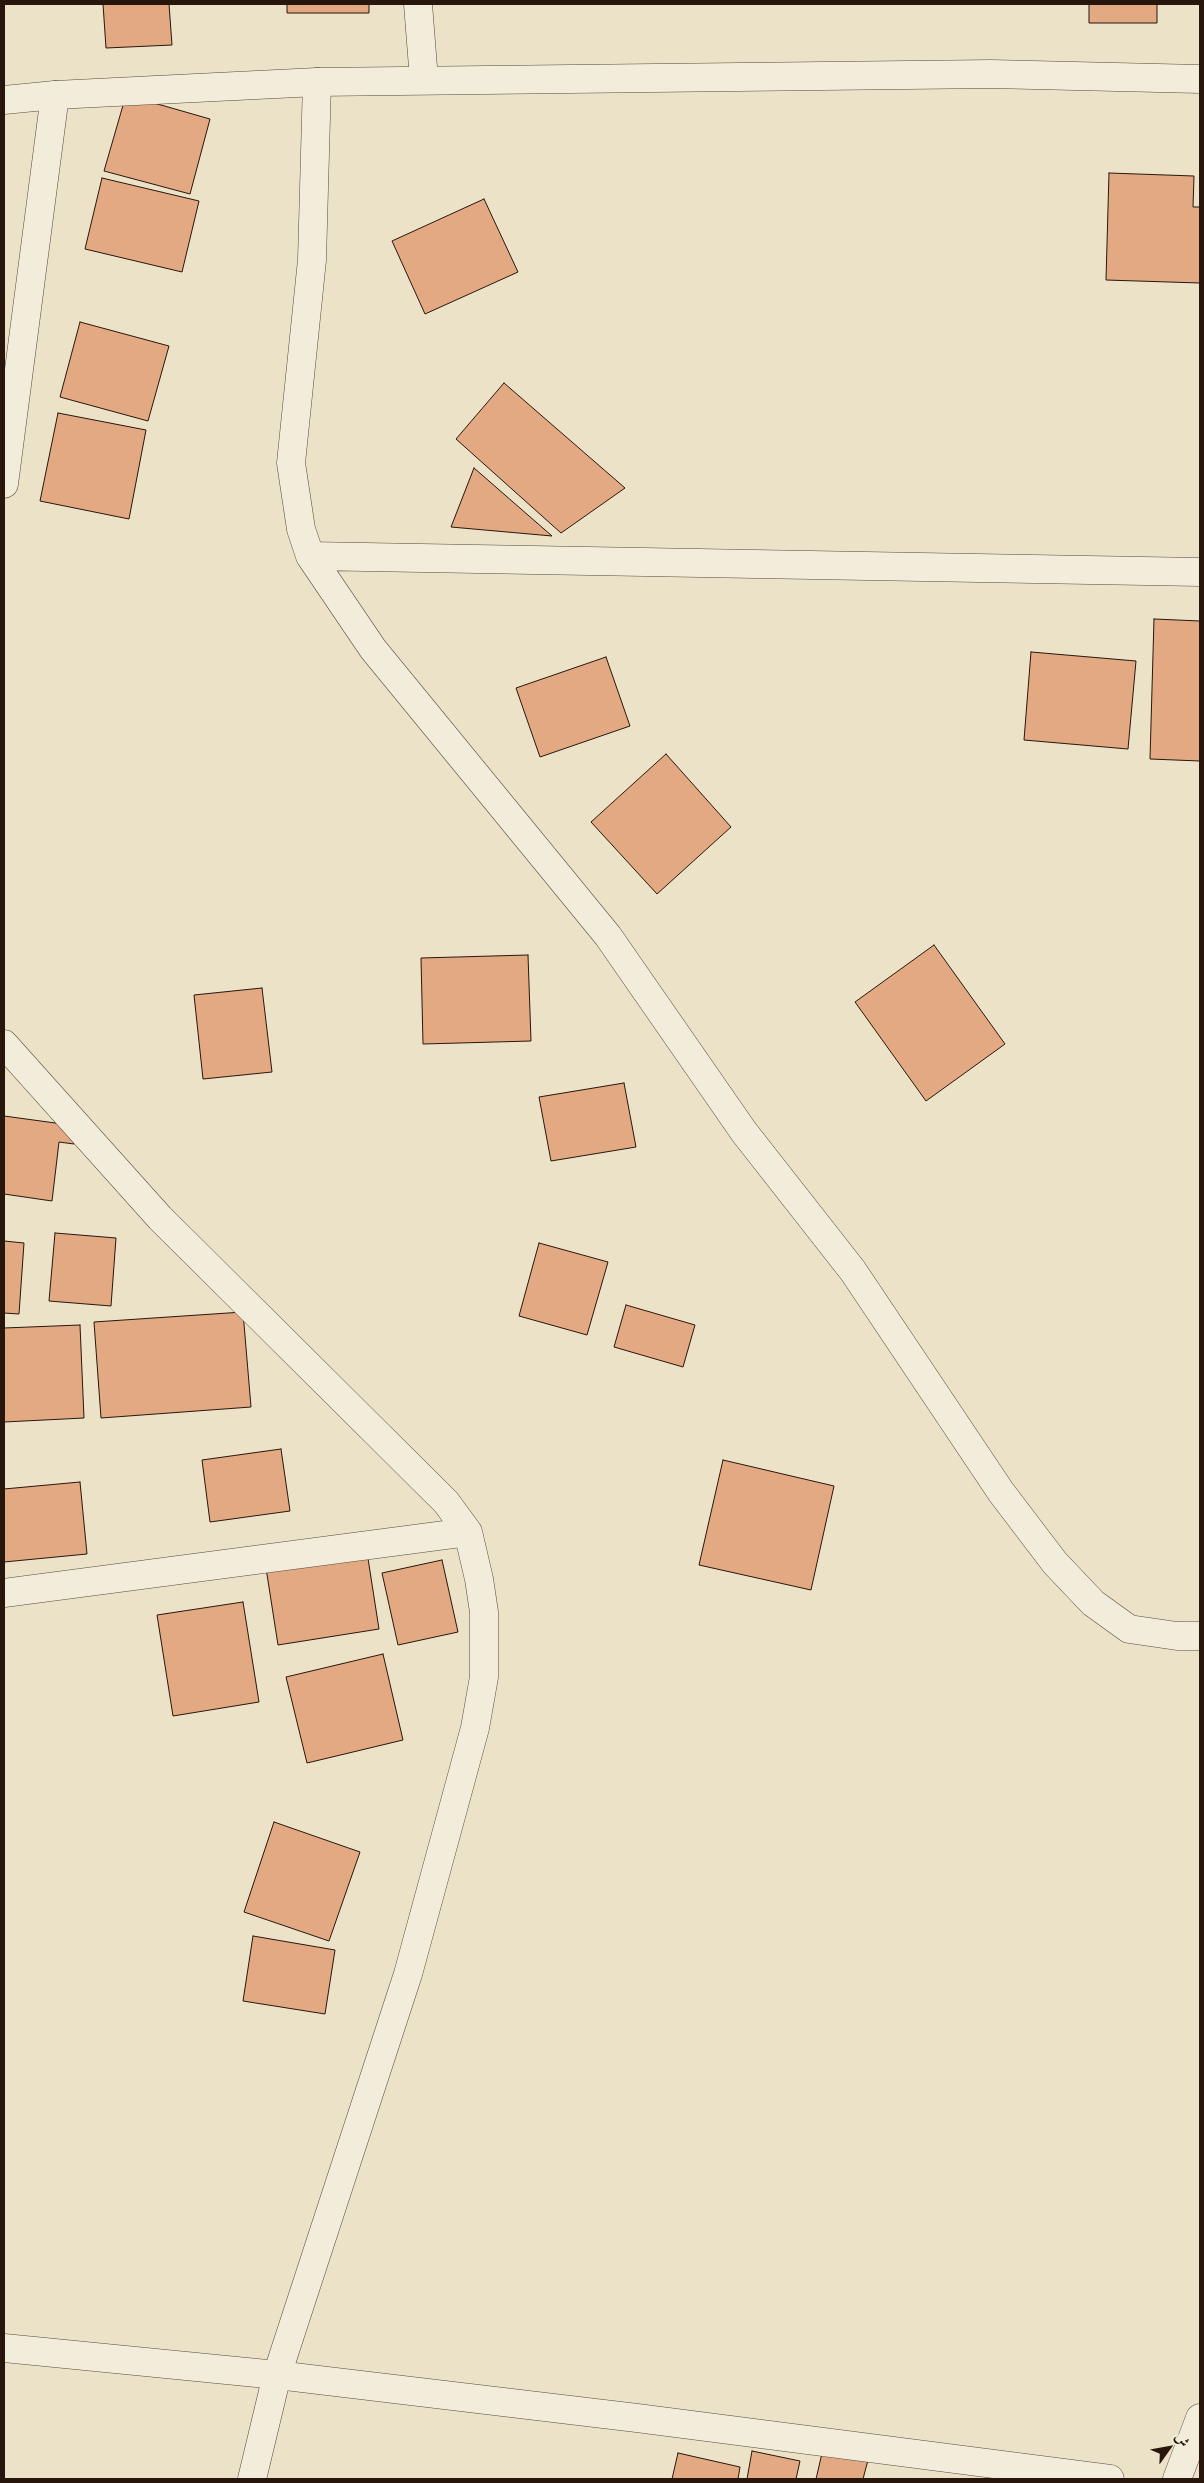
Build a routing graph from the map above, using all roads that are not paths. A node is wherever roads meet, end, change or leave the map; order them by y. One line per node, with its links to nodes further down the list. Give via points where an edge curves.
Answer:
1 (418, 4): 3 (street)
2 (1200, 79): 3 (street, via 991,74)
3 (424, 80): 4 (street)
4 (317, 82): 5 (street); 8 (street, via 312,260 291,463 300,522)
5 (55, 95): 6 (street); 7 (street)
6 (4, 100)
7 (4, 484)
8 (310, 556): 9 (street); 13 (street, via 372,649 608,936 744,1132 853,1271 1001,1492 1055,1563 1093,1603 1129,1629)
9 (1200, 572)
10 (4, 1044): 11 (street, via 160,1218 446,1502)
11 (468, 1532): 12 (street); 15 (street, via 479,1579 485,1647 484,1678 475,1728 408,1974)
12 (4, 1593)
13 (1200, 1636)
14 (4, 2348): 15 (street)
15 (277, 2375): 17 (street); 18 (street)
16 (1200, 2418): 19 (street)
17 (252, 2479)
18 (1110, 2479)
19 (1177, 2479)

